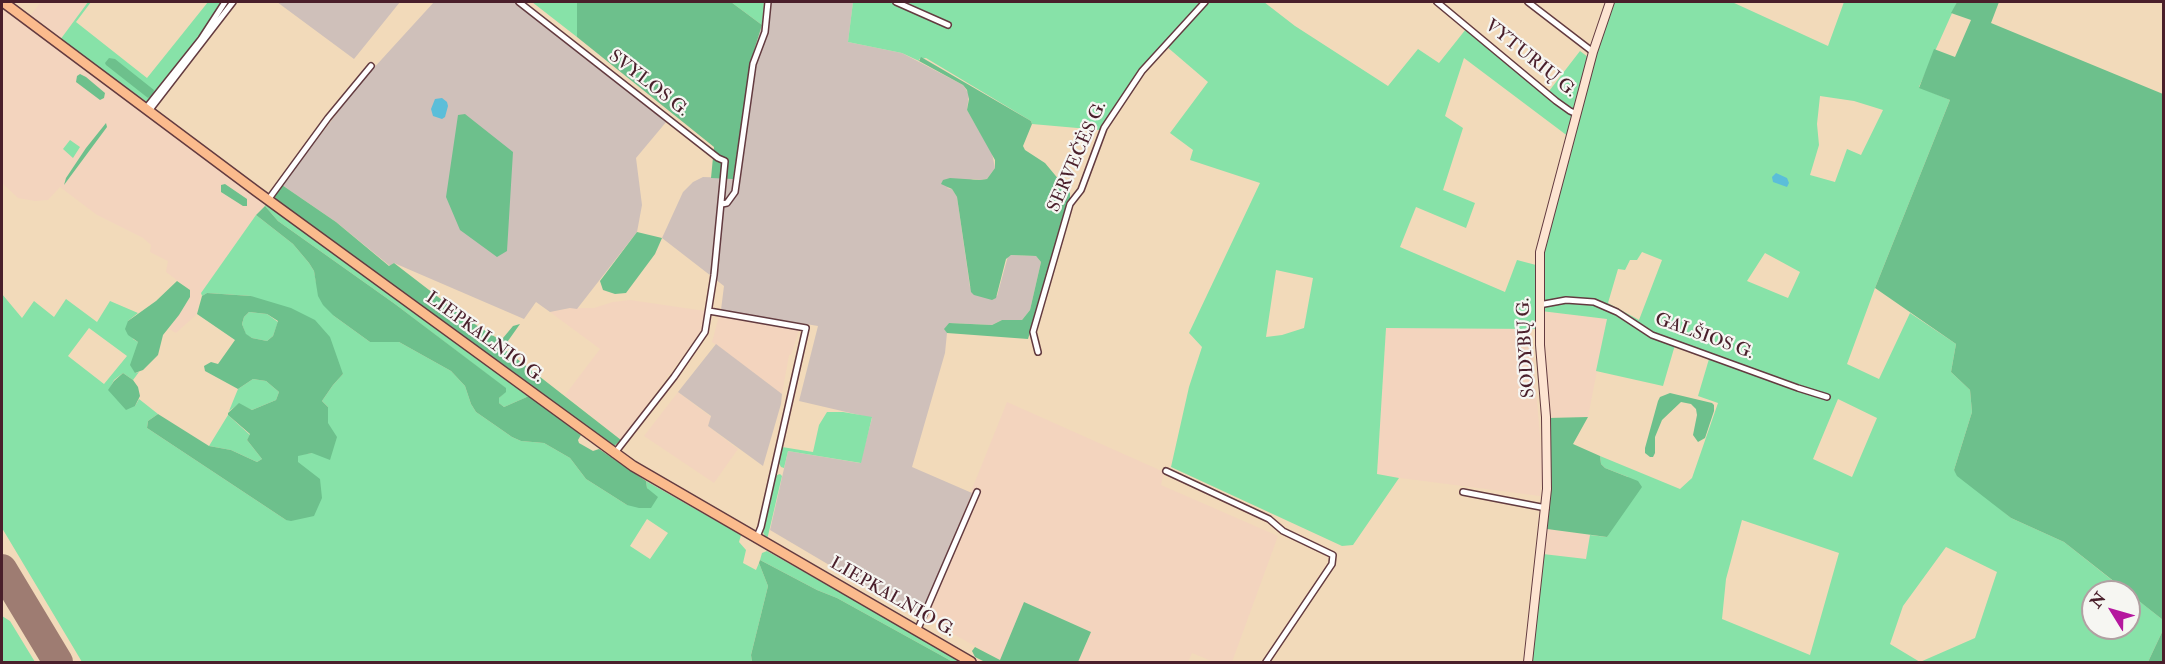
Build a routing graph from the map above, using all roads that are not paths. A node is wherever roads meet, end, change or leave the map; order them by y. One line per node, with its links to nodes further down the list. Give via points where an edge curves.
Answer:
1 (3, 2): 14 (highway, LIEPKALNIO G., via 99,68)
2 (225, 2): 14 (street)
3 (233, 2): 14 (street)
4 (519, 2): 17 (street, SVYLOS G., via 725,161)
5 (768, 2): 17 (street, via 765,32 753,64 735,192 728,203)
6 (896, 2): 11 (street)
7 (1205, 2): 20 (street, SERVEČĖS G., via 1142,71 1104,128 1081,190 1070,204 1034,332)
8 (1437, 2): 15 (street, VYTURIŲ G.)
9 (1528, 2): 12 (street)
10 (1610, 2): 12 (main road, SODYBŲ G.)
11 (948, 25)
12 (1593, 52): 15 (main road, SODYBŲ G.)
13 (371, 66): 16 (street)
14 (148, 110): 16 (highway, LIEPKALNIO G.)
15 (1577, 114): 18 (main road, SODYBŲ G., via 1542,244)
16 (268, 200): 22 (highway, LIEPKALNIO G.)
17 (722, 204): 19 (street)
18 (1539, 305): 21 (street, GALŠIOS G., via 1566,300 1594,302 1652,335); 26 (main road, SODYBŲ G.)
19 (709, 311): 22 (street, via 701,340); 27 (street, via 806,328)
20 (1038, 352)
21 (1827, 397)
22 (614, 454): 27 (highway, LIEPKALNIO G.)
23 (1166, 471): 30 (street, via 1269,519 1283,531 1333,555 1332,564)
24 (977, 492): 28 (street)
25 (1463, 492): 26 (street)
26 (1546, 508): 31 (main road, SODYBŲ G.)
27 (756, 539): 28 (highway, LIEPKALNIO G.)
28 (917, 631): 29 (highway, LIEPKALNIO G.)
29 (971, 663)
30 (1266, 663)
31 (1528, 663)

